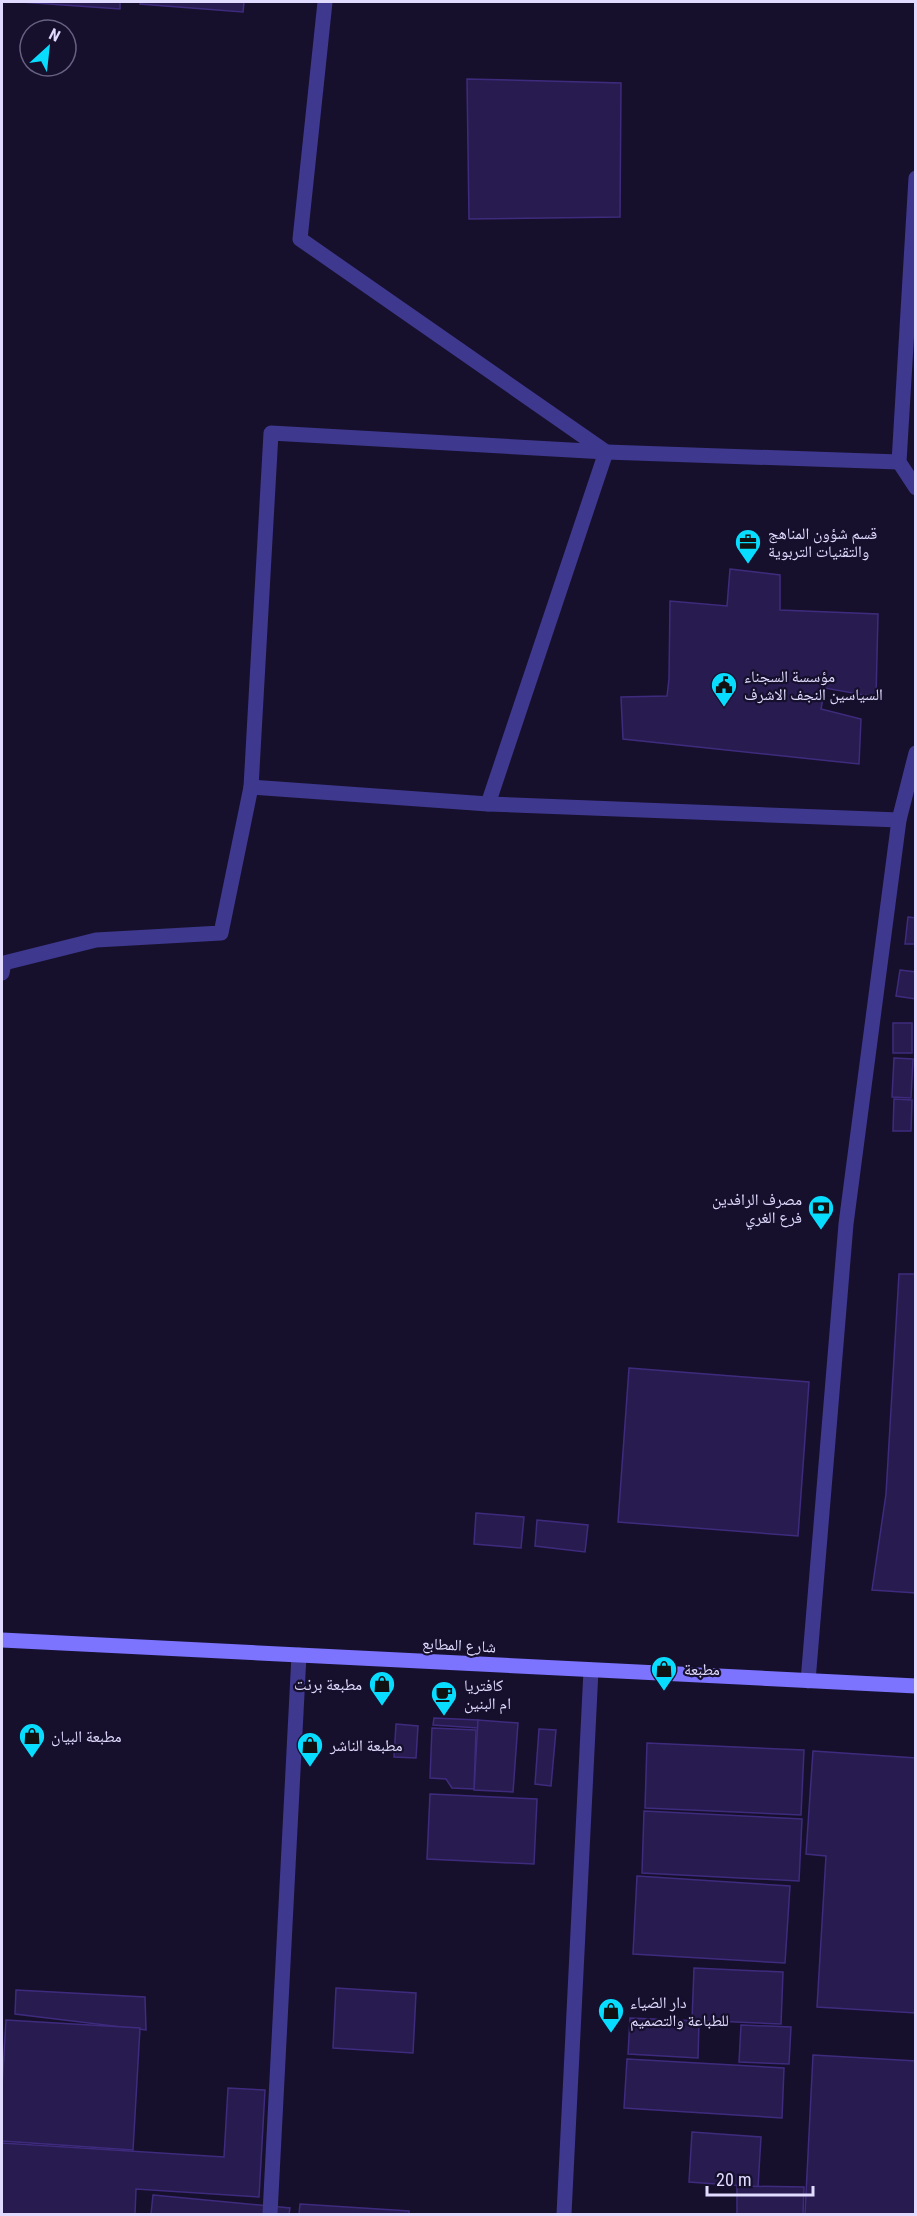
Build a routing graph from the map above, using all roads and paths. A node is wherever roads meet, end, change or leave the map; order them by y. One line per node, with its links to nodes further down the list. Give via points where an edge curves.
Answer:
1 (325, 2): 3 (street, via 300,239)
2 (915, 178): 4 (street)
3 (606, 452): 4 (street); 7 (street, via 271,433); 8 (street)
4 (899, 462): 5 (street)
5 (915, 488)
6 (915, 753): 9 (street)
7 (251, 787): 8 (street); 10 (street, via 221,933 96,940 4,963)
8 (488, 804): 9 (street)
9 (899, 820): 14 (street, via 846,1224)
10 (2, 973)
11 (2, 1640): 12 (street, شارع المطابع)
12 (298, 1655): 13 (street, شارع المطابع); 16 (street)
13 (591, 1670): 14 (street, شارع المطابع); 17 (street)
14 (808, 1681): 15 (street, شارع المطابع)
15 (915, 1686)
16 (270, 2214)
17 (564, 2214)

